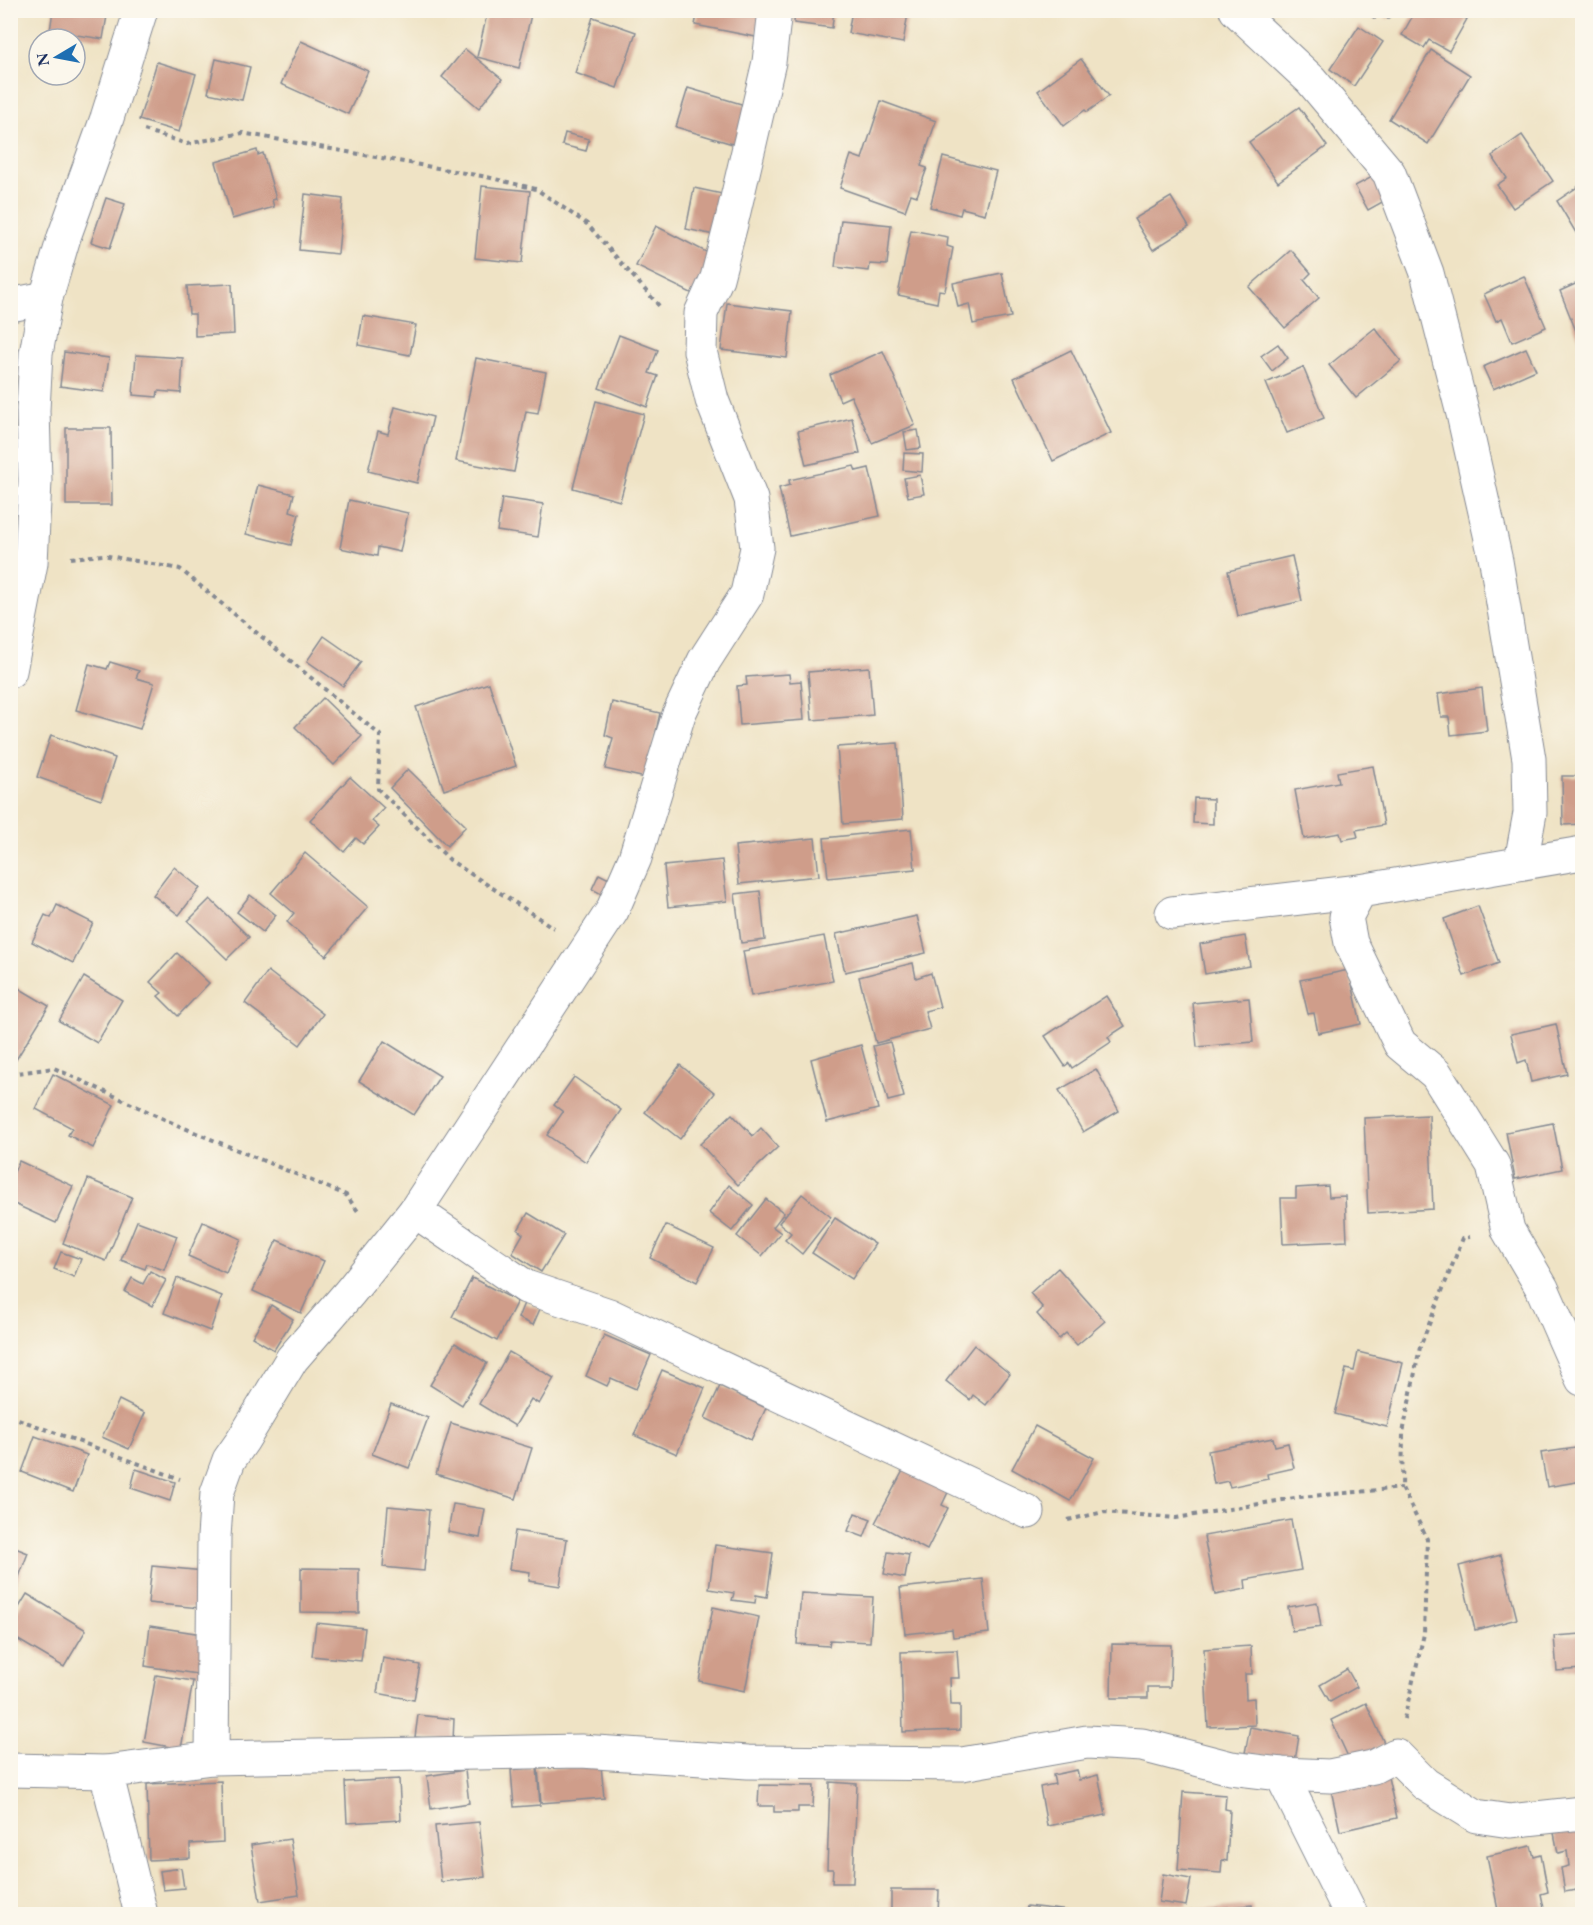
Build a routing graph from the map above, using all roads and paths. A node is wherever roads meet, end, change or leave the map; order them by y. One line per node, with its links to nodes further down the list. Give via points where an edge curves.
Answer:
1 (141, 10): 4 (street)
2 (775, 10): 7 (street, via 769,62 731,224 717,278 701,313)
3 (1236, 10): 11 (street, via 1311,80 1389,173 1427,273 1497,561 1527,748 1530,813)
4 (107, 118): 5 (street); 7 (path, via 187,144 242,133 536,189 587,224)
5 (46, 298): 6 (street); 8 (street, via 34,387)
6 (10, 305)
7 (700, 351): 14 (street, via 712,400 751,499 757,548 747,594 704,661 679,714 635,858 612,910)
8 (32, 563): 9 (street); 14 (path, via 103,555 180,569 380,735 378,789 451,861)
9 (10, 671)
10 (1582, 853): 11 (street)
11 (1521, 862): 12 (street)
12 (1360, 891): 13 (street); 17 (street, via 1346,917 1352,943 1400,1044 1436,1074 1493,1165)
13 (1172, 913)
14 (587, 950): 16 (street)
15 (10, 1074): 18 (path, via 54,1068 177,1125 346,1195)
16 (415, 1211): 18 (street); 23 (street, via 526,1287 609,1315)
17 (1508, 1230): 19 (street, via 1542,1288); 21 (path, via 1463,1238 1420,1347 1403,1433)
18 (384, 1249): 22 (street, via 292,1359 229,1460)
19 (1582, 1379)
20 (10, 1416): 22 (path)
21 (1402, 1488): 23 (path, via 1300,1497 1176,1518 1104,1512 1059,1522); 24 (path, via 1427,1539 1424,1634)
22 (217, 1493): 25 (street)
23 (1028, 1512)
24 (1396, 1755): 28 (street, via 1373,1767 1330,1776); 29 (street, via 1425,1784 1476,1816 1510,1821)
25 (212, 1758): 27 (street); 28 (street, via 581,1751 748,1762 962,1764 1087,1742 1142,1745 1231,1768)
26 (10, 1770): 27 (street)
27 (106, 1772): 30 (street)
28 (1281, 1774): 31 (street)
29 (1582, 1813)
30 (141, 1914)
31 (1351, 1914)

